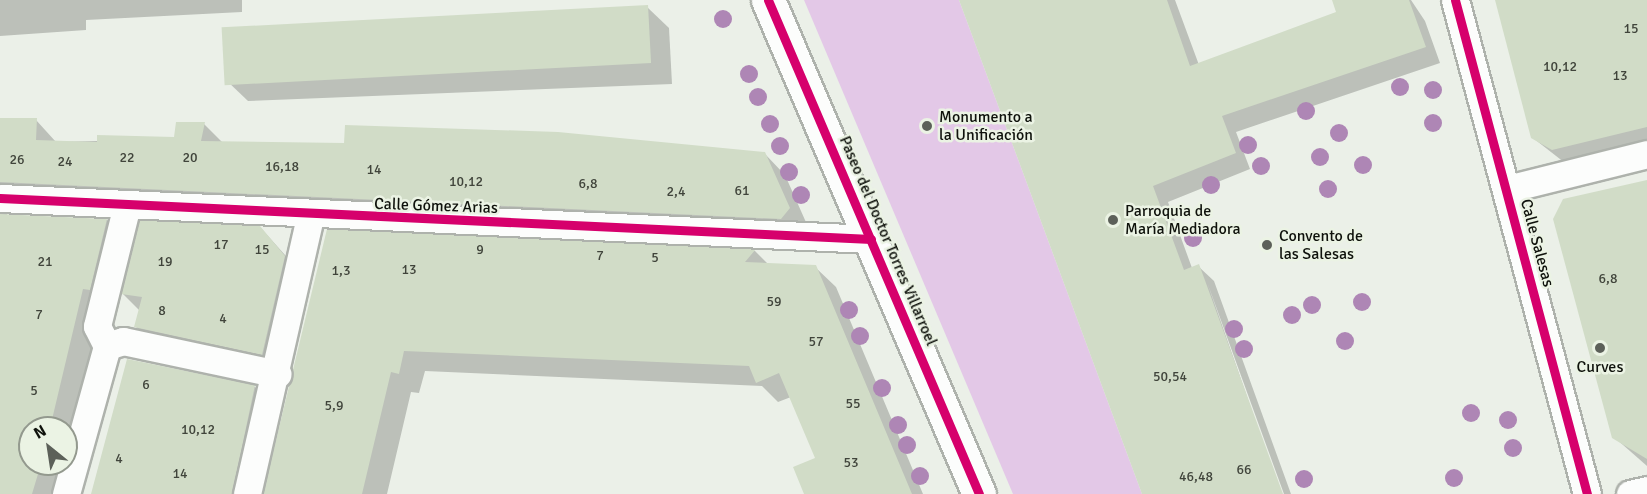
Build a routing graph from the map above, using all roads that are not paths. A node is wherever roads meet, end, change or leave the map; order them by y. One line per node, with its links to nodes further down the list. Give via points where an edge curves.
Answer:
1 (768, 0): 8 (highway, Paseo del Doctor Torres Villarroel)
2 (1455, 0): 4 (street, Calle Salesas)
3 (1647, 154): 4 (street)
4 (1507, 189): 15 (street, Calle Salesas)
5 (0, 198): 6 (street, Calle Gómez Arias)
6 (127, 205): 7 (street, Calle Gómez Arias); 9 (street, via 97,326)
7 (310, 216): 8 (street, Calle Gómez Arias); 10 (street)
8 (871, 239): 14 (highway, Paseo del Doctor Torres Villarroel)
9 (107, 346): 10 (street, via 123,341); 12 (street)
10 (278, 374): 13 (street)
11 (1647, 490): 16 (street)
12 (66, 494)
13 (247, 494)
14 (979, 494)
15 (1587, 494)
16 (1630, 494)

